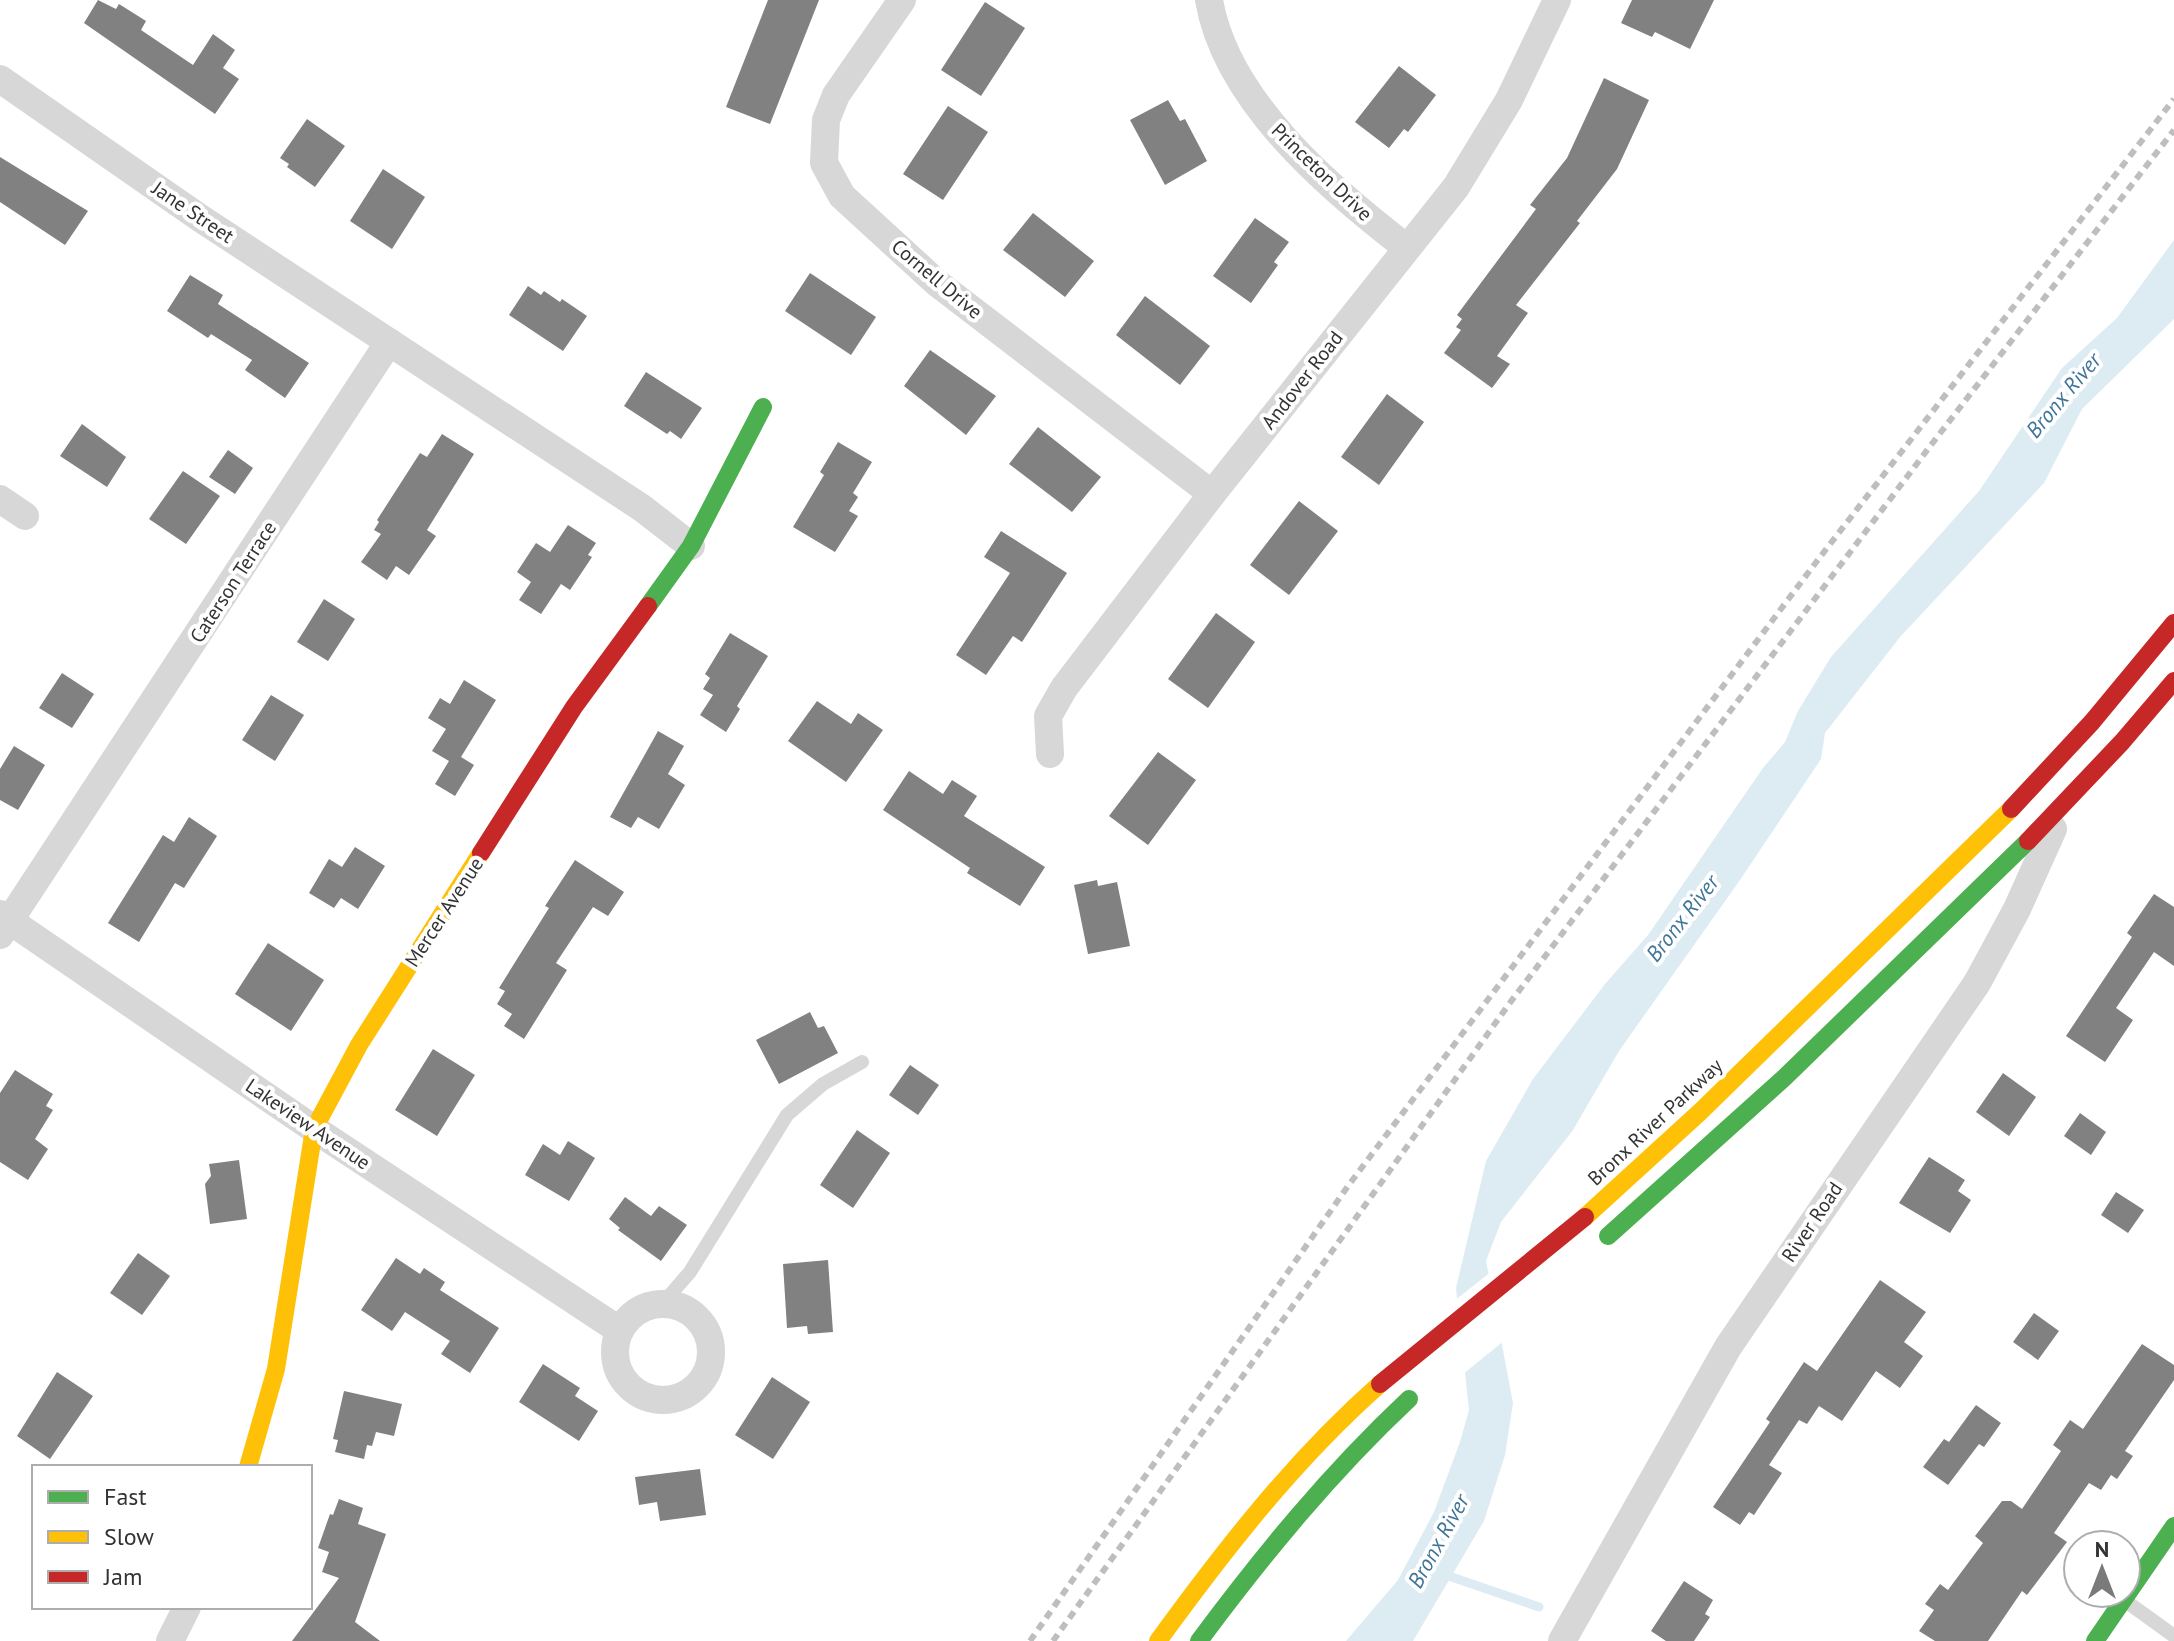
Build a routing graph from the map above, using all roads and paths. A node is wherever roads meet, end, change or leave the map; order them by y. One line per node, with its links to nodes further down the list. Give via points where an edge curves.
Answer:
1 (902, 0): 8 (street, Cornell Drive, via 836,95 826,120 824,163 842,196 937,283)
2 (1209, 0): 5 (street, Princeton Drive, via 1229,58 1268,119 1292,147)
3 (1557, 0): 5 (street, Andover Road, via 1484,144)
4 (0, 79): 6 (street, Jane Street)
5 (1407, 248): 8 (street, Andover Road)
6 (389, 342): 11 (street, via 642,508); 16 (street, Caterson Terrace)
7 (763, 407): 11 (main road, Mercer Avenue)
8 (1212, 494): 14 (street, Andover Road, via 1064,688 1048,716)
9 (0, 499): 10 (street)
10 (25, 516)
11 (691, 546): 18 (main road, Mercer Avenue, via 574,707 359,1045)
12 (2174, 623): 31 (main road, Bronx River Parkway, via 2053,766 1860,959 1624,1182 1375,1388 1295,1467)
13 (2174, 681): 15 (main road)
14 (1050, 754)
15 (2064, 805): 19 (main road, via 1823,1042); 33 (street, River Road, via 1977,983 1728,1347)
16 (3, 923): 18 (street, Lakeview Avenue)
17 (862, 1062): 20 (lane, via 823,1084 787,1115 690,1272)
18 (314, 1129): 21 (street, Lakeview Avenue); 23 (main road, Mercer Avenue, via 276,1369)
19 (1594, 1248)
20 (663, 1303): 21 (street, via 631,1315); 21 (street, via 691,1313 710,1341 708,1370 686,1395 653,1400 623,1381 614,1349)
21 (619, 1330)
22 (1426, 1385): 32 (main road, via 1302,1508)
23 (249, 1465)
24 (2174, 1526): 25 (main road)
25 (2142, 1573)
26 (186, 1609): 30 (street)
27 (2117, 1609): 34 (main road)
28 (2138, 1609): 29 (lane)
29 (2174, 1636)
30 (170, 1641)
31 (1158, 1641)
32 (1199, 1641)
33 (1562, 1641)
34 (2095, 1641)

